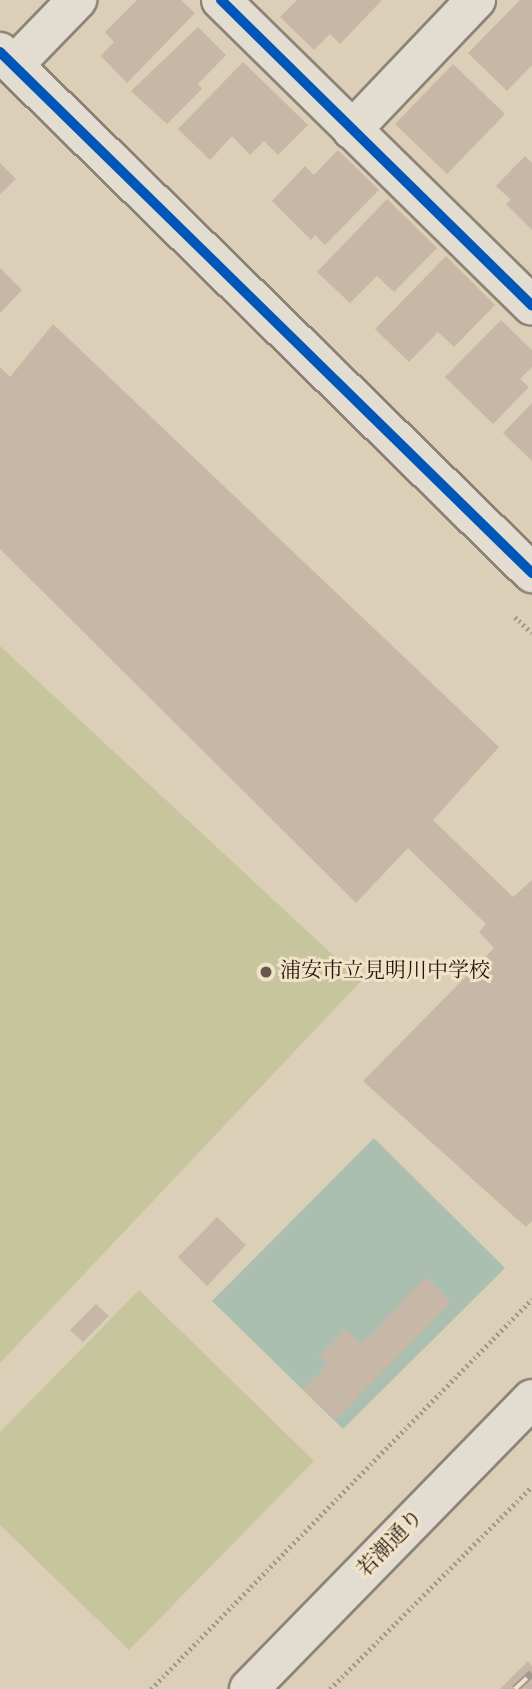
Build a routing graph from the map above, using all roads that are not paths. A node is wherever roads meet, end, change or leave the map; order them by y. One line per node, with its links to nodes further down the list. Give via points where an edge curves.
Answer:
1 (77, 0): 4 (street)
2 (221, 0): 5 (street)
3 (476, 0): 5 (street)
4 (7, 59): 7 (street)
5 (352, 130): 6 (street)
6 (532, 306)
7 (532, 573)
8 (532, 1399): 9 (street, 若潮通り)
9 (249, 1689)

